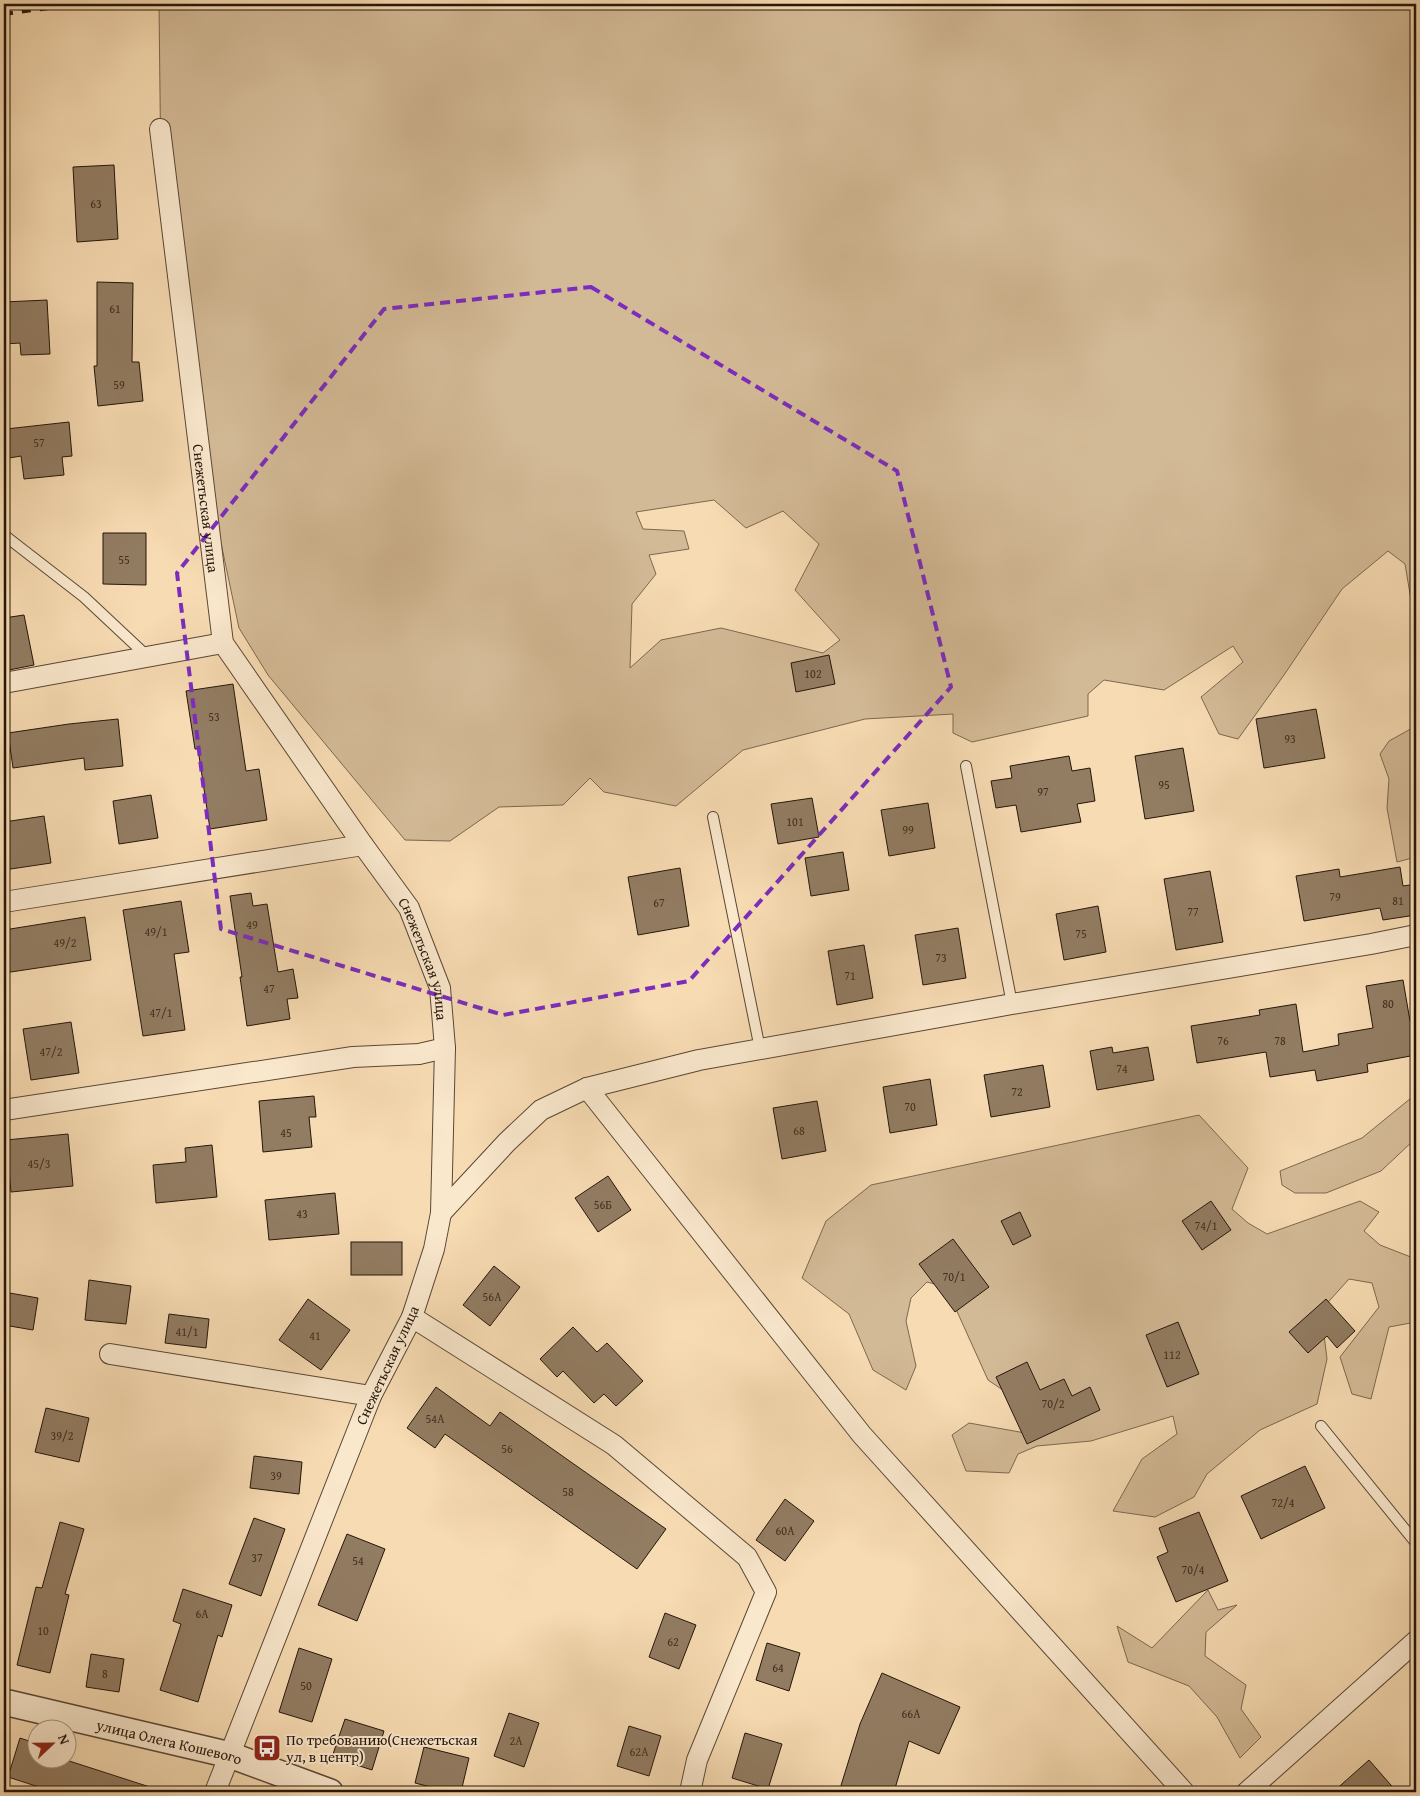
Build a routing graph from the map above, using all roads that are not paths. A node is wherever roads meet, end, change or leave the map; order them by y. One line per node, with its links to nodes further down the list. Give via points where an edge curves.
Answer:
1 (160, 129): 3 (street, Снежетьская улица)
2 (4, 535): 4 (lane, via 84,596)
3 (223, 643): 4 (street); 8 (street, Снежетьская улица)
4 (148, 657): 5 (street)
5 (4, 683)
6 (966, 766): 11 (lane)
7 (714, 817): 13 (lane)
8 (363, 845): 9 (street); 12 (street, Снежетьская улица, via 409,908 440,988)
9 (4, 902)
10 (1416, 935): 11 (street)
11 (1012, 1004): 13 (street)
12 (445, 1048): 15 (street, via 419,1054 353,1057); 16 (street, Снежетьская улица)
13 (760, 1049): 14 (street, via 699,1060)
14 (587, 1088): 16 (street, via 541,1110); 28 (street, via 862,1435)
15 (4, 1110)
16 (441, 1213): 17 (street, Снежетьская улица, via 434,1249)
17 (412, 1317): 19 (street, Снежетьская улица); 27 (street, via 614,1445 747,1557 766,1592 696,1760)
18 (110, 1354): 19 (street)
19 (371, 1396): 24 (street, Снежетьская улица)
20 (1321, 1426): 21 (lane)
21 (1416, 1544)
22 (1416, 1641): 29 (street)
23 (4, 1702): 24 (street, улица Олега Кошевого)
24 (230, 1756): 25 (street, Снежетьская улица); 26 (street, улица Олега Кошевого)
25 (215, 1792)
26 (330, 1792)
27 (690, 1792)
28 (1184, 1792)
29 (1247, 1792)

